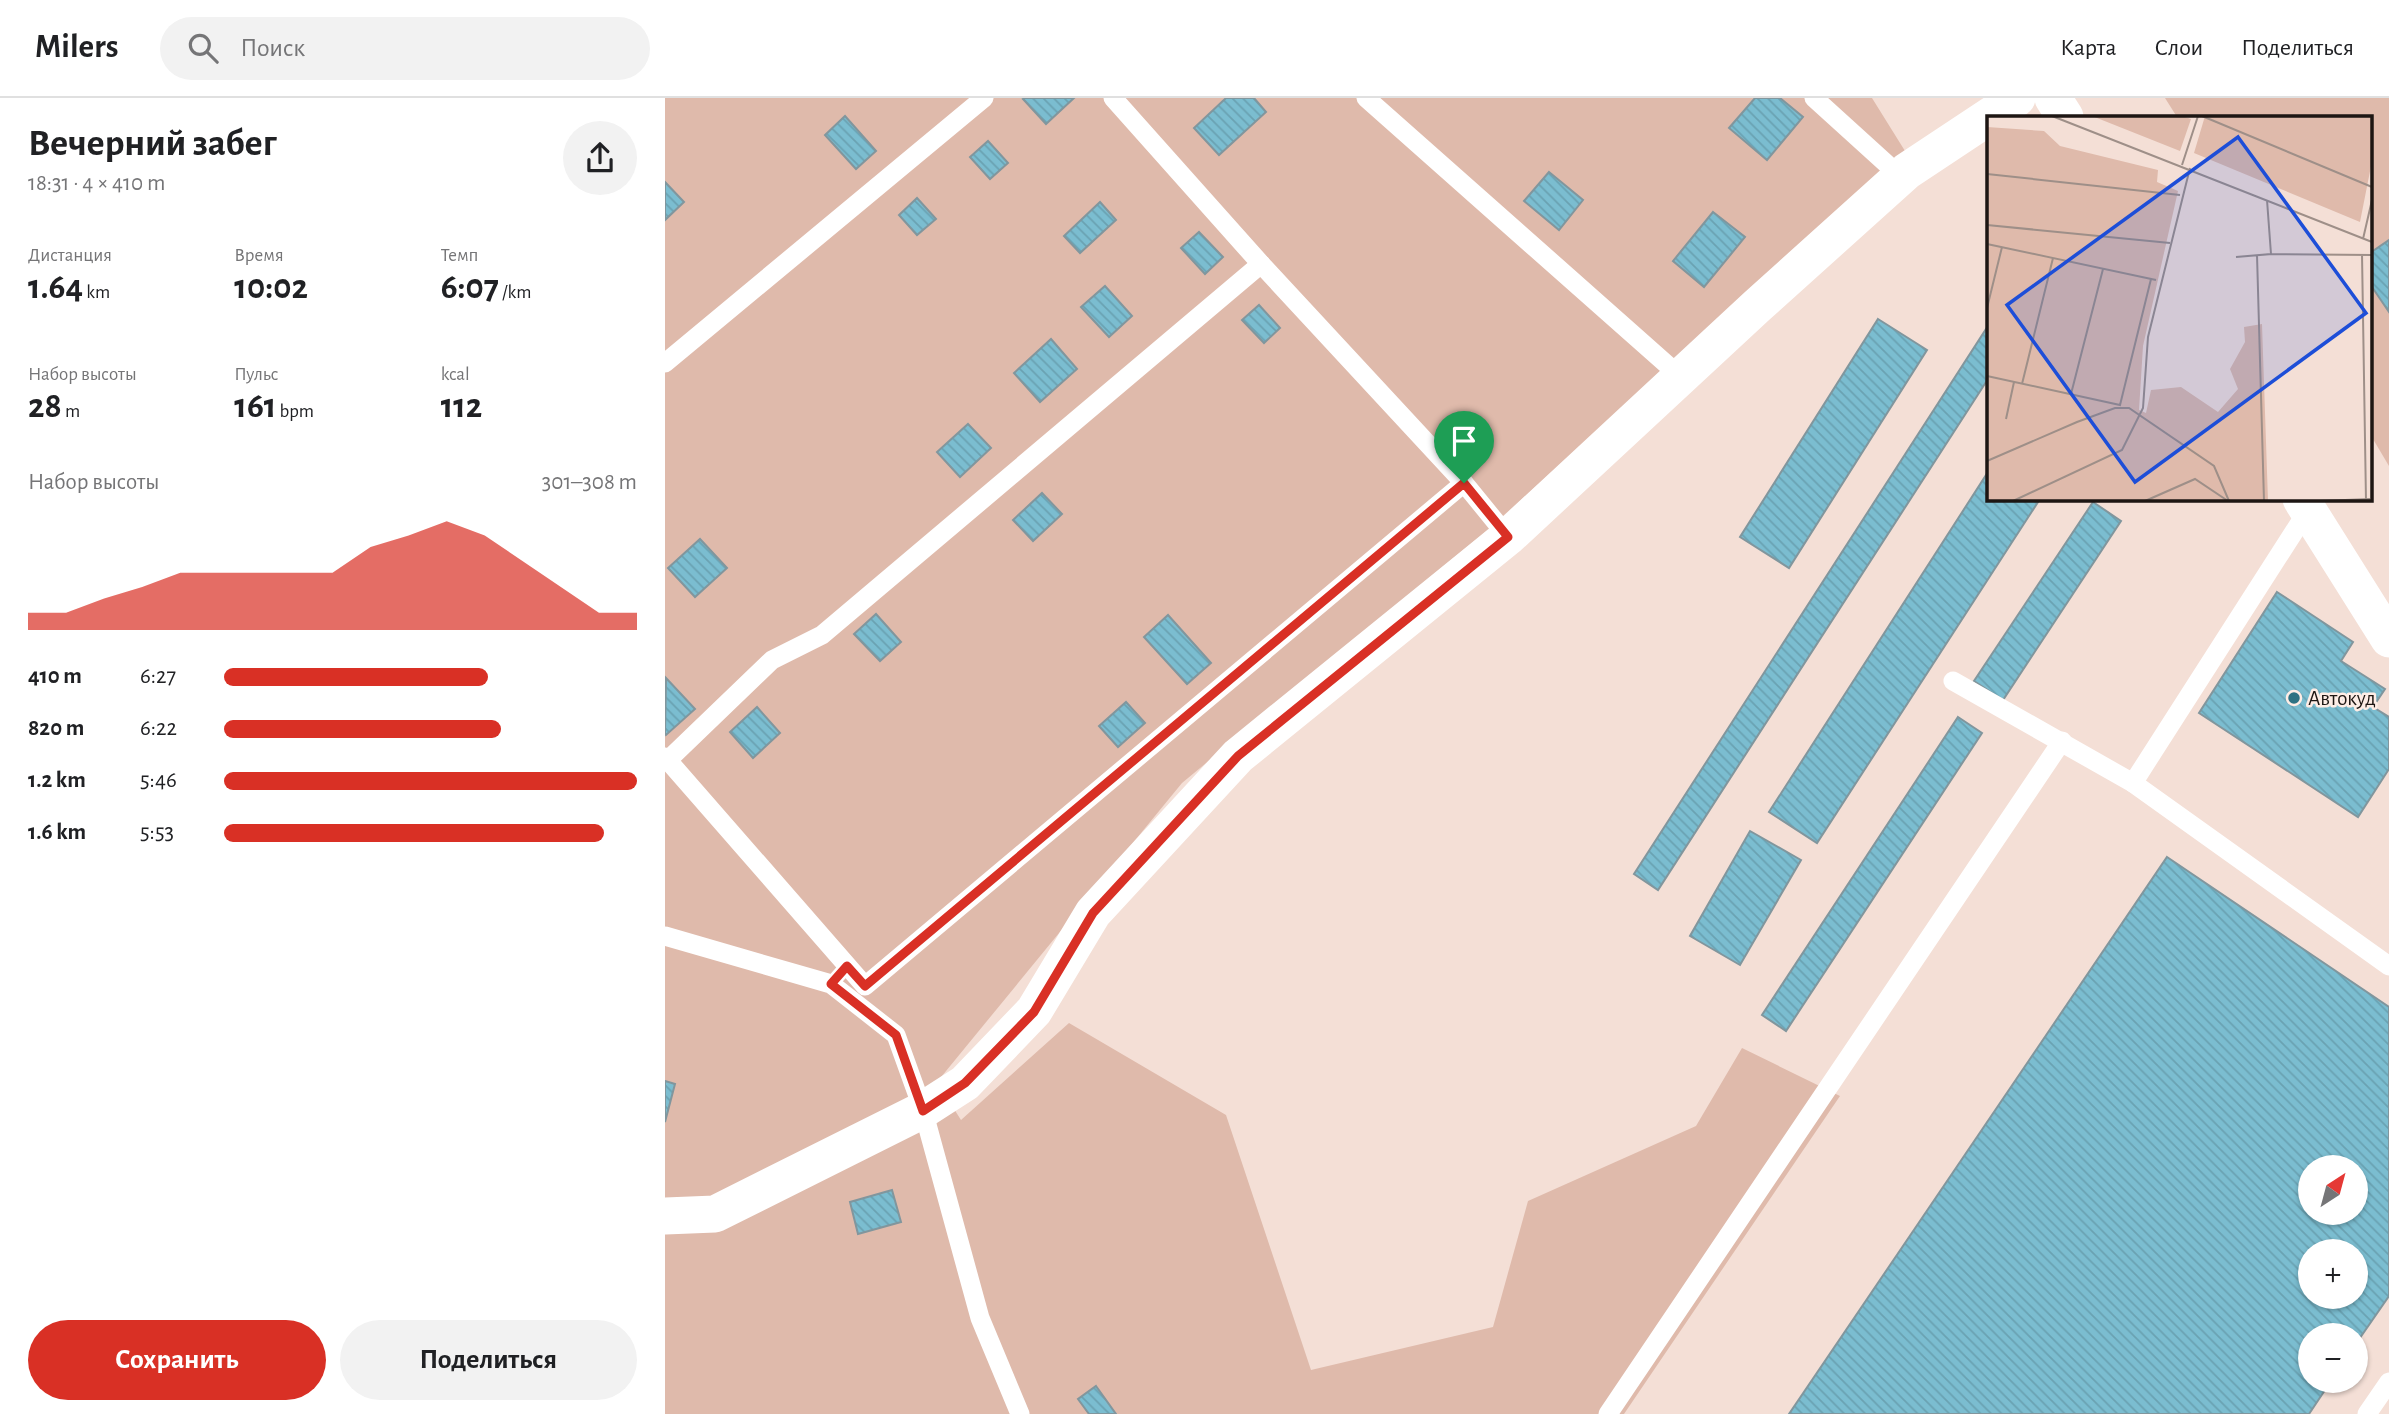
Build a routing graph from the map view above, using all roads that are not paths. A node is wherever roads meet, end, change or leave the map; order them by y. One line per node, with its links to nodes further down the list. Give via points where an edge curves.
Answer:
1 (984, 98): 12 (lane)
2 (1113, 98): 11 (lane)
3 (1366, 98): 13 (lane)
4 (1814, 98): 10 (lane)
5 (2017, 98): 7 (street)
6 (2053, 98): 8 (street)
7 (1990, 116)
8 (2064, 116)
9 (1987, 118): 10 (street)
10 (1900, 176): 13 (street)
11 (1261, 264): 14 (lane); 20 (lane, via 822,635 772,660)
12 (665, 363)
13 (1681, 377): 16 (street)
14 (1464, 483): 16 (lane); 23 (lane, via 865,986)
15 (2305, 504): 17 (street); 21 (lane)
16 (1508, 537): 26 (street, via 1238,756 1093,913 1034,1012 965,1083)
17 (2389, 639)
18 (1953, 681): 19 (lane)
19 (2062, 741): 21 (lane); 30 (lane)
20 (666, 758): 23 (lane)
21 (2133, 783): 24 (lane)
22 (665, 936): 25 (lane)
23 (847, 966): 25 (lane)
24 (2389, 966)
25 (831, 984): 26 (lane, via 896,1035)
26 (923, 1111): 27 (street, via 715,1214); 29 (lane, via 980,1318)
27 (665, 1216)
28 (2389, 1382): 31 (lane)
29 (1020, 1414)
30 (1608, 1414)
31 (2367, 1414)

